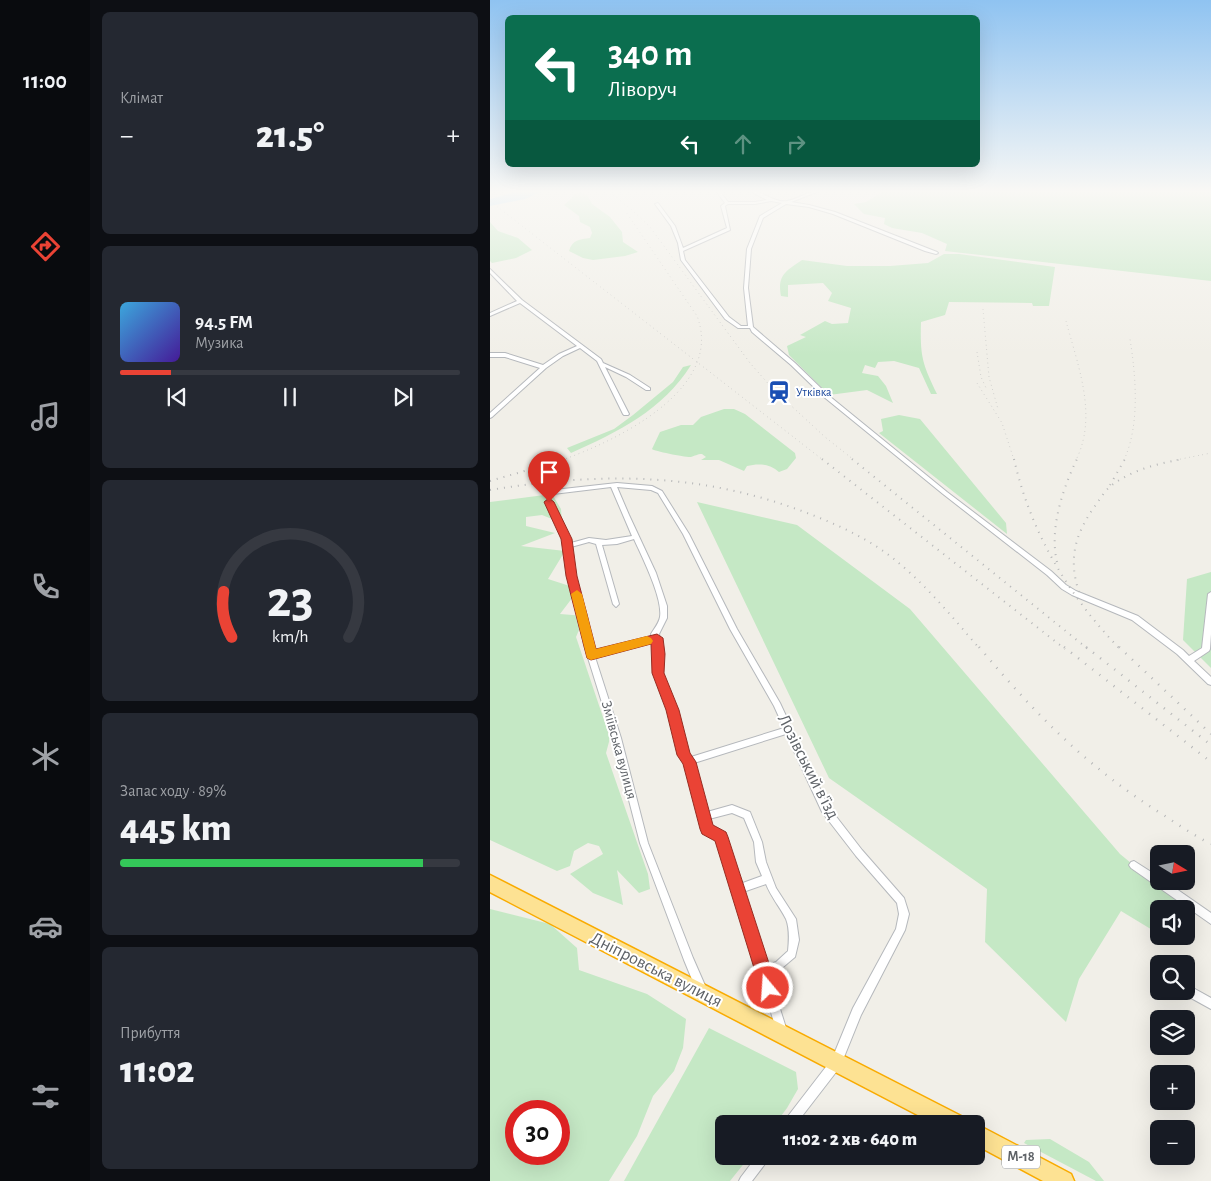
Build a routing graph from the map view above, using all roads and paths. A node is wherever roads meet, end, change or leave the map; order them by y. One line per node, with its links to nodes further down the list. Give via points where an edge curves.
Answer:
1 (680, 245): 5 (street)
2 (693, 245): 5 (street)
3 (750, 245): 10 (street, via 746,288)
4 (914, 245): 6 (street)
5 (682, 250): 10 (street, via 683,260 727,318 740,328)
6 (936, 253)
7 (490, 270): 8 (street)
8 (520, 301): 9 (street); 11 (street)
9 (490, 315)
10 (752, 327): 28 (street, via 826,396 1064,587 1136,618)
11 (580, 346): 13 (street); 14 (street)
12 (490, 355): 14 (street, via 505,355)
13 (603, 364): 15 (street); 16 (street)
14 (544, 366): 17 (street)
15 (648, 389)
16 (626, 414)
17 (490, 416)
18 (614, 486): 19 (street); 21 (street); 30 (street, Лозівський в'їзд, via 652,488 660,492 686,534)
19 (545, 492)
20 (549, 502): 23 (street, Зміївська вулиця)
21 (635, 537): 22 (street); 26 (street, via 664,608 665,616 655,634)
22 (599, 544): 23 (street, via 589,540); 25 (street)
23 (568, 546): 27 (street, Зміївська вулиця)
24 (1211, 594): 28 (street, via 1206,649)
25 (616, 604)
26 (657, 638): 27 (street); 31 (street, via 658,673)
27 (591, 655): 40 (street, Зміївська вулиця, via 617,738 644,844)
28 (1189, 660): 29 (street)
29 (1211, 682)
30 (788, 730): 31 (street); 43 (street, Лозівський в'їзд, via 825,809 901,901 904,914 900,930 857,1012)
31 (689, 762): 32 (street)
32 (704, 818): 34 (street, via 732,809 747,815); 36 (street, via 707,829 721,837)
33 (1134, 865): 37 (street)
34 (768, 879): 36 (street); 38 (street, via 791,919 794,940 792,954)
35 (490, 883): 40 (highway, Дніпровська вулиця)
36 (737, 889): 38 (street)
37 (1211, 919)
38 (763, 972): 42 (street)
39 (1195, 994): 41 (street)
40 (704, 995): 42 (highway, Дніпровська вулиця)
41 (1211, 1004)
42 (783, 1036): 43 (highway, Дніпровська вулиця)
43 (836, 1063): 44 (street, Лозівський в'їзд); 45 (highway, Дніпровська вулиця)
44 (796, 1115)
45 (938, 1115)
46 (985, 1139): 49 (highway, М-18)
47 (757, 1165): 48 (street)
48 (745, 1181)
49 (1064, 1181)

